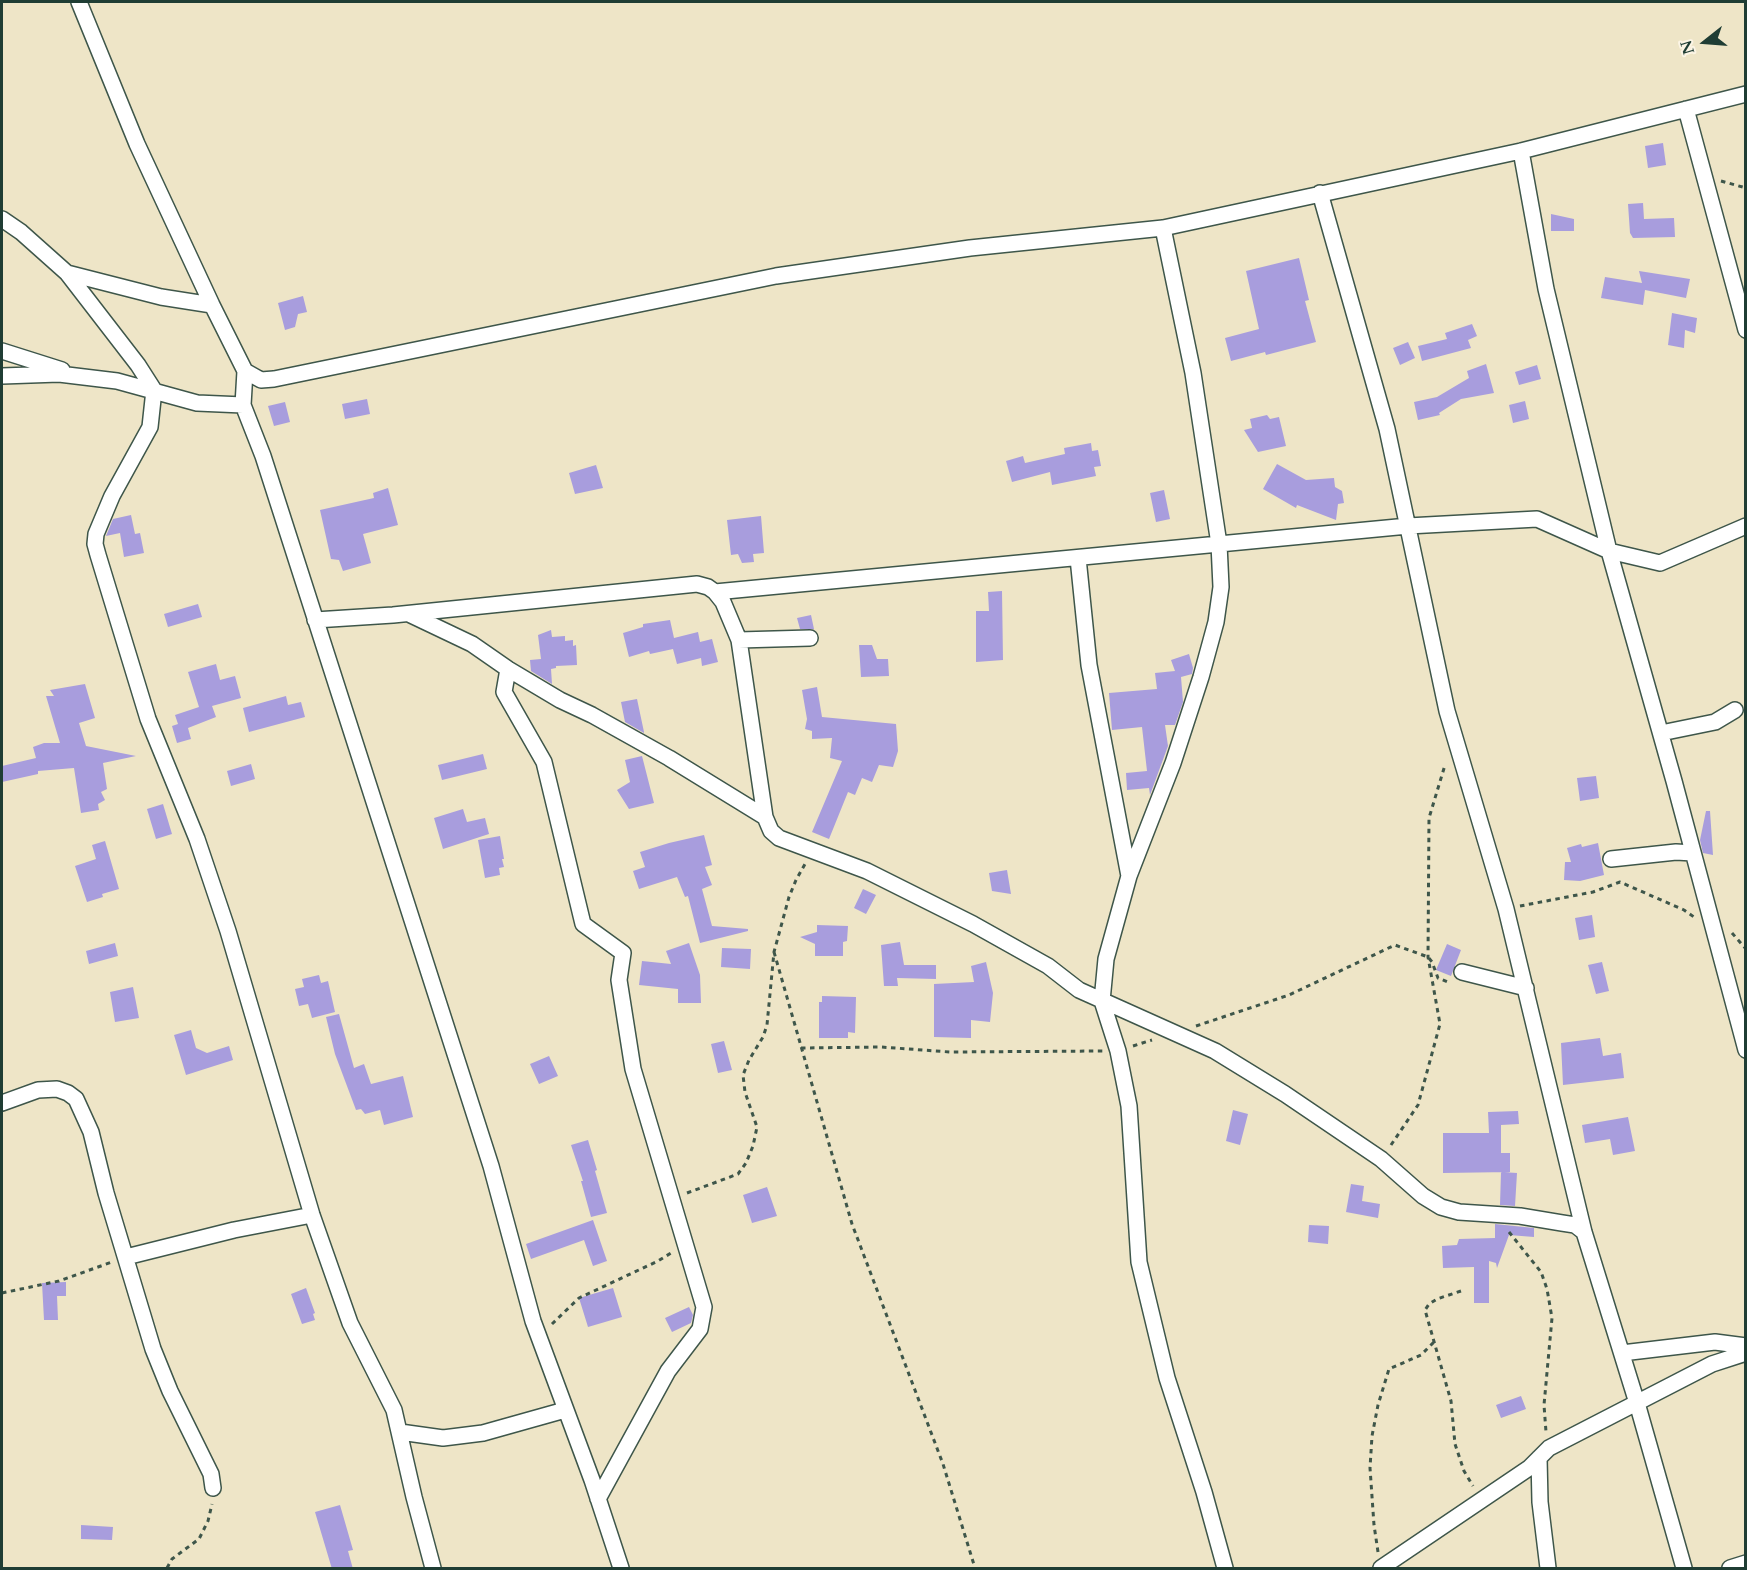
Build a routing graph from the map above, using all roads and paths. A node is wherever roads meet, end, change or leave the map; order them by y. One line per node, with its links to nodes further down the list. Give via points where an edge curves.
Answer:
1 (79, 2): 11 (street, via 137,144)
2 (1746, 94): 3 (street)
3 (1686, 109): 4 (street); 5 (street)
4 (1521, 151): 7 (street); 22 (street, via 1546,289)
5 (1704, 176): 6 (path); 12 (street)
6 (1746, 188)
7 (1320, 193): 9 (street); 19 (street, via 1387,429)
8 (2, 219): 10 (street)
9 (1163, 228): 14 (street, via 959,250 776,276 274,379 261,380); 21 (street, via 1193,373)
10 (67, 273): 11 (street, via 160,297); 17 (street)
11 (212, 305): 14 (street)
12 (1746, 330)
13 (2, 351): 16 (street)
14 (245, 371): 18 (street)
15 (2, 376): 16 (street)
16 (82, 377): 17 (street)
17 (154, 390): 18 (street, via 197,403); 52 (street, via 150,427 112,496 95,544 148,719 197,839 224,921)
18 (243, 405): 26 (street)
19 (1408, 526): 21 (street); 22 (street, via 1537,519); 32 (street)
20 (1746, 526): 22 (street, via 1660,563)
21 (1219, 544): 23 (street); 37 (street, via 1219,606 1201,677)
22 (1609, 551): 31 (street)
23 (1078, 558): 24 (street); 37 (street, via 1089,665)
24 (715, 592): 25 (street, via 697,584); 28 (street)
25 (408, 613): 26 (street); 29 (street, via 472,644)
26 (315, 620): 60 (street, via 491,1166)
27 (810, 638): 28 (street)
28 (739, 640): 33 (street)
29 (508, 669): 33 (street, via 669,758); 69 (street, via 504,692 544,762 583,924 623,953 620,980 633,1069 704,1307 700,1329 668,1371)
30 (1735, 710): 31 (street, via 1715,722)
31 (1660, 733): 35 (street)
32 (1455, 735): 38 (street); 41 (path, via 1429,818)
33 (765, 817): 34 (street, via 779,838)
34 (815, 850): 40 (path, via 796,880); 44 (street, via 867,871 973,924)
35 (1693, 853): 36 (street); 39 (street)
36 (1611, 859)
37 (1129, 876): 44 (street, via 1106,959)
38 (1506, 909): 39 (path, via 1593,892 1620,882 1684,910); 43 (street)
39 (1714, 930): 47 (street)
40 (774, 952): 46 (path); 51 (path, via 763,1037 743,1075 756,1127 753,1146 738,1174 690,1190)
41 (1428, 957): 42 (path, via 1438,978 1448,983 1460,982); 45 (path, via 1395,945 1289,995); 50 (path, via 1440,1024 1418,1105)
42 (1462, 972): 43 (street)
43 (1526, 988): 54 (street)
44 (1102, 1001): 45 (street); 48 (street)
45 (1175, 1032): 48 (path); 50 (street, via 1235,1063)
46 (801, 1048): 48 (path); 76 (path, via 852,1224 943,1464)
47 (1746, 1050)
48 (1118, 1051): 77 (street, via 1129,1106 1139,1262 1167,1378)
49 (2, 1103): 56 (street, via 38,1090 57,1089 76,1099 92,1132)
50 (1381, 1159): 53 (street, via 1441,1207)
51 (683, 1197)
52 (312, 1215): 56 (street); 66 (street, via 350,1323 389,1399)
53 (1497, 1215): 54 (street, via 1562,1223); 67 (path, via 1541,1272 1547,1289 1552,1318)
54 (1584, 1232): 62 (street)
55 (677, 1246): 60 (path, via 658,1261 579,1298 551,1325)
56 (126, 1257): 58 (path, via 59,1281); 68 (street, via 153,1349 211,1474)
57 (1461, 1292): 59 (path, via 1437,1299 1425,1310)
58 (2, 1293)
59 (1434, 1342): 70 (path, via 1451,1401 1458,1455); 72 (path, via 1420,1355 1389,1369 1378,1405 1370,1468)
60 (542, 1344): 65 (street)
61 (1746, 1346): 62 (street, via 1714,1342)
62 (1622, 1353): 64 (street)
63 (1746, 1353): 64 (street, via 1712,1364)
64 (1637, 1403): 67 (street); 79 (street)
65 (565, 1410): 66 (street, via 473,1434 443,1438); 69 (street)
66 (400, 1432): 74 (street)
67 (1544, 1453): 70 (street); 78 (street, via 1540,1502)
68 (213, 1488): 73 (path, via 210,1514 199,1539 172,1559)
69 (598, 1499): 75 (street)
70 (1482, 1500): 72 (street)
71 (1746, 1563): 80 (street)
72 (1380, 1564)
73 (167, 1569)
74 (433, 1569)
75 (621, 1569)
76 (975, 1569)
77 (1225, 1569)
78 (1548, 1569)
79 (1684, 1569)
80 (1730, 1569)

